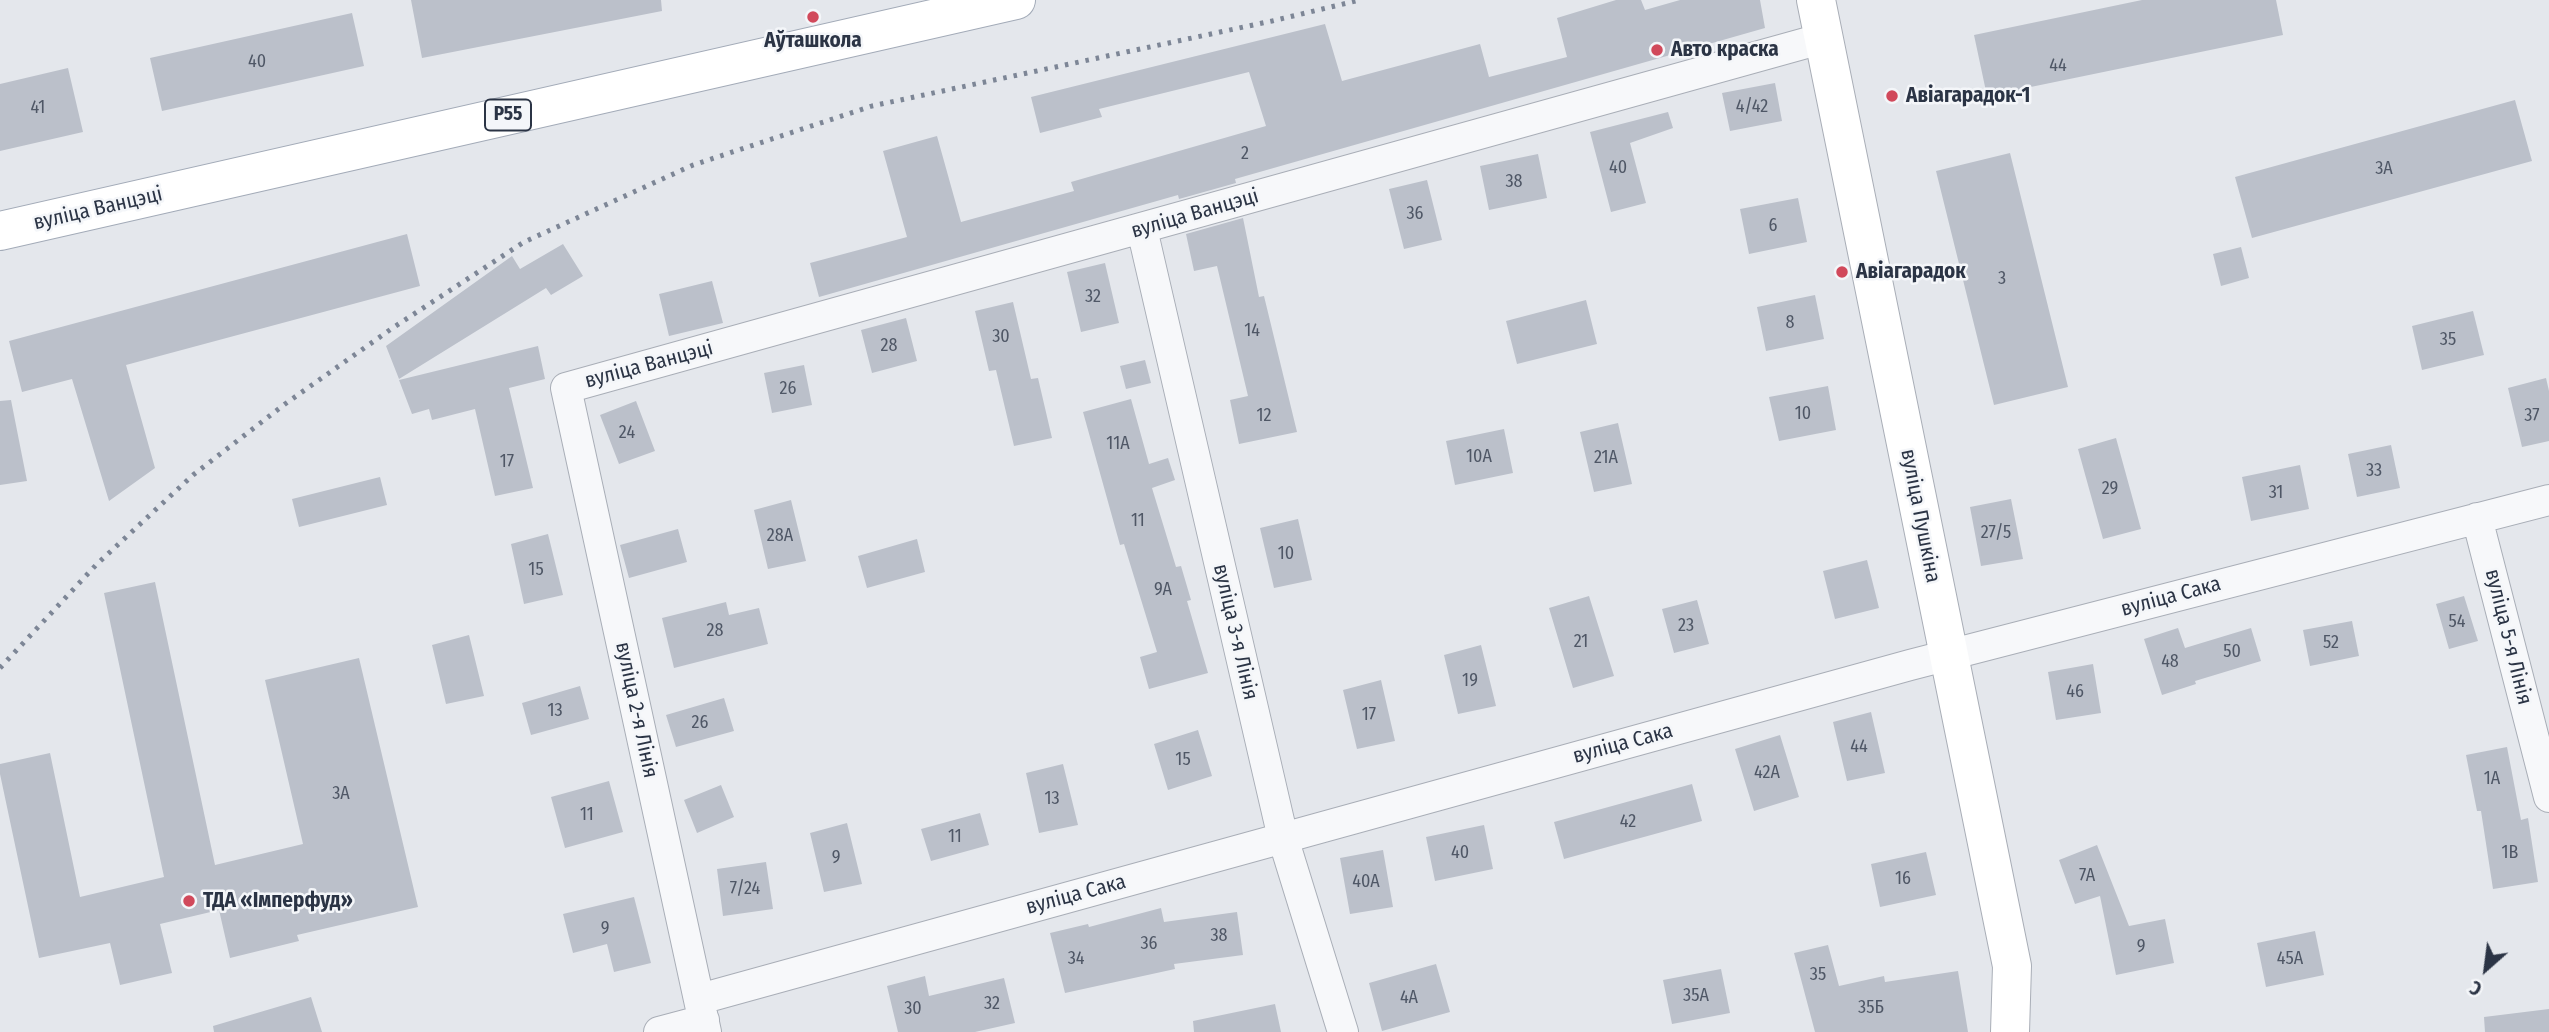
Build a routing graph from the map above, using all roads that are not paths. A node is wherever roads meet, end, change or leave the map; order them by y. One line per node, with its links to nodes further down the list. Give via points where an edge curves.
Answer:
1 (1016, 0): 5 (main road, вуліца Ванцэці / Р55)
2 (1816, 0): 3 (main road, вуліца Пушкіна)
3 (1824, 38): 4 (street, вуліца Ванцэці); 9 (main road, вуліца Пушкіна)
4 (1142, 229): 6 (street, вуліца Ванцэці); 11 (street, вуліца 3-я Лінія)
5 (0, 232)
6 (566, 388): 12 (street, вуліца 2-я Лінія)
7 (2549, 500): 8 (street, вуліца Сака)
8 (2477, 518): 9 (street, вуліца Сака); 10 (street, вуліца 5-я Лінія)
9 (1948, 656): 11 (street, вуліца Сака); 15 (main road, вуліца Пушкіна, via 2012,966)
10 (2549, 797)
11 (1283, 838): 12 (street, вуліца Сака); 14 (street, вуліца 3-я Лінія)
12 (703, 1017): 13 (street, вуліца Сака)
13 (659, 1032)
14 (1343, 1032)
15 (2010, 1032)

